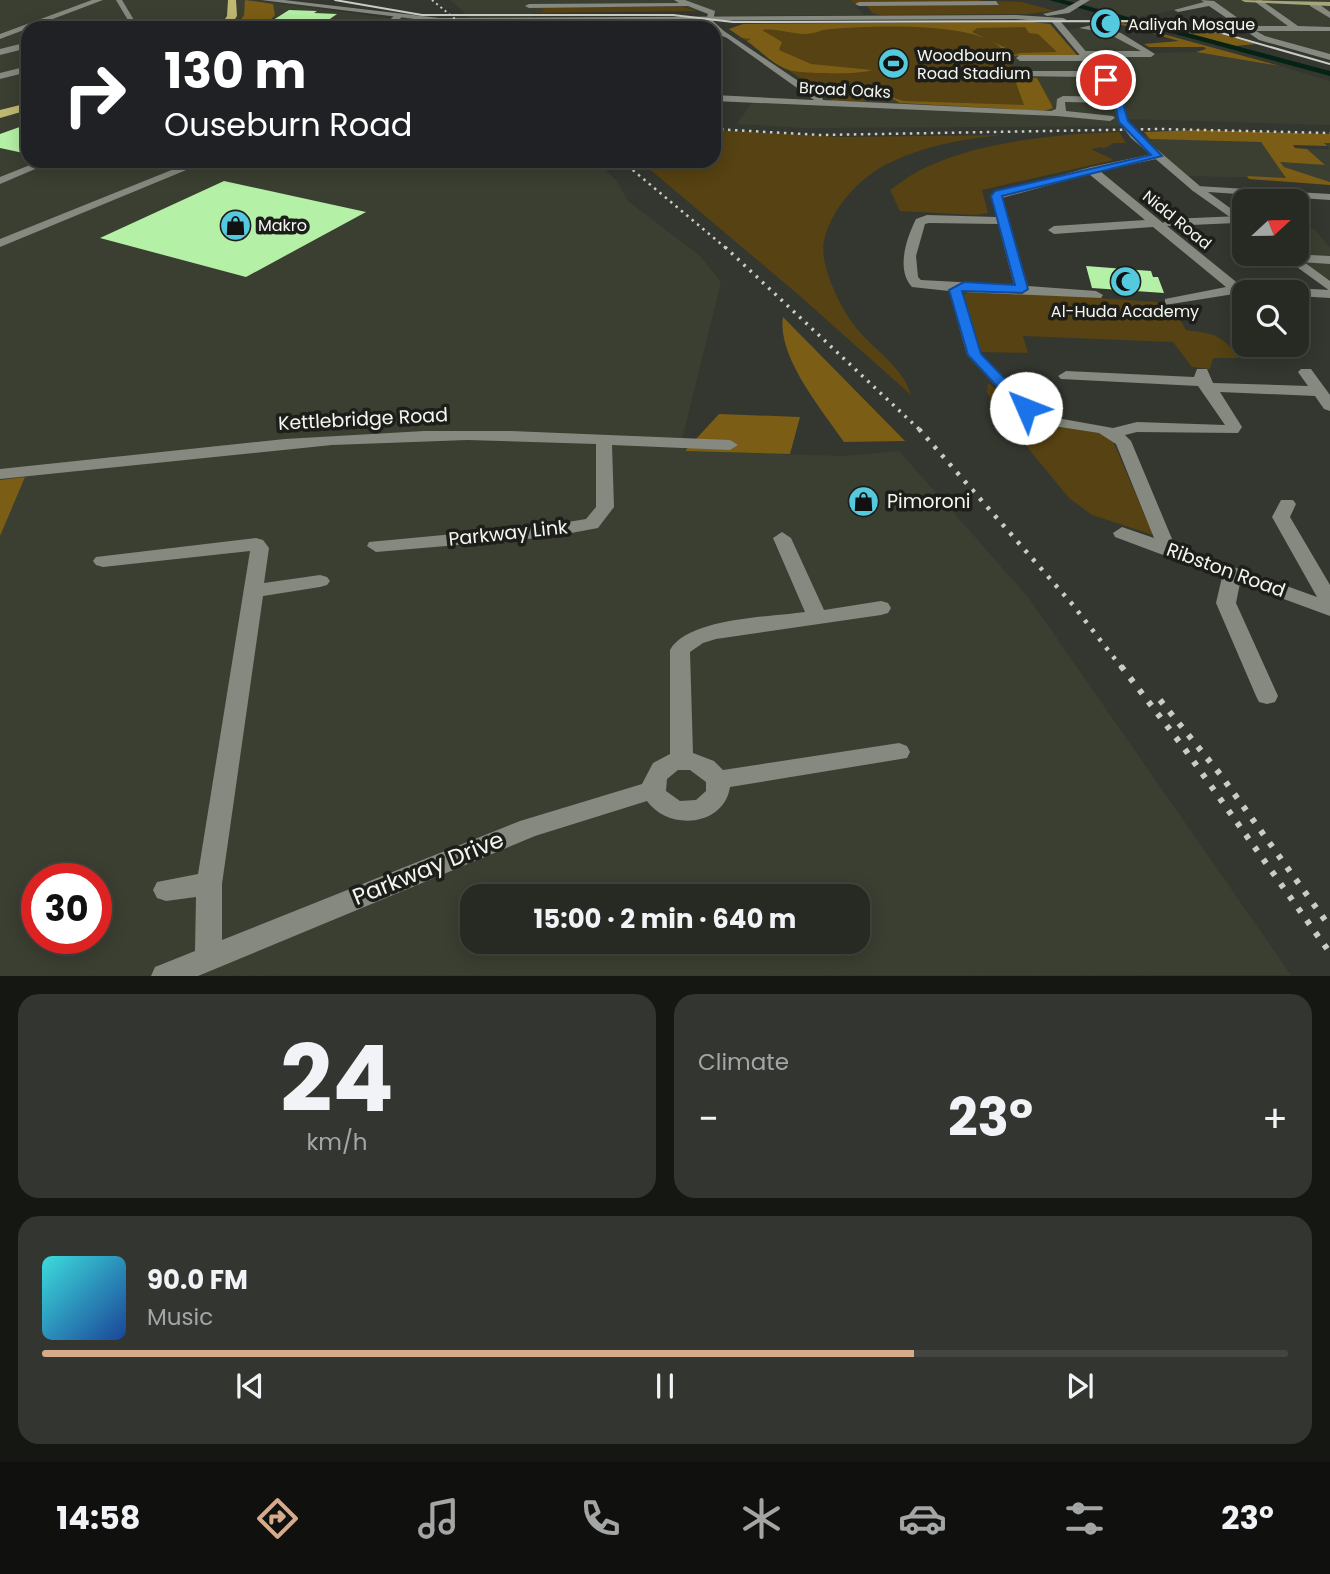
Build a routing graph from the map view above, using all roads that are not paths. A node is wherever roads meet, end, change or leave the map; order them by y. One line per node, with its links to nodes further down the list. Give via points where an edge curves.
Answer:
1 (99, 0): 15 (street)
2 (105, 0): 15 (street)
3 (222, 0): 27 (highway)
4 (232, 0): 28 (highway)
5 (265, 0): 16 (street)
6 (283, 0): 16 (street)
7 (521, 0): 21 (street)
8 (1245, 0): 10 (main road)
9 (1208, 1): 18 (street); 32 (street)
10 (1258, 1): 13 (main road); 34 (street)
11 (119, 2): 26 (street)
12 (682, 2): 21 (street); 23 (street, via 711,13)
13 (1313, 2): 17 (main road); 22 (street)
14 (996, 3): 24 (street, via 859,4)
15 (86, 5): 25 (street)
16 (312, 5): 20 (street)
17 (1330, 5)
18 (1178, 10)
19 (1067, 12): 24 (street); 40 (street, via 1062,31)
20 (399, 16): 21 (street, via 474,20); 29 (street)
21 (536, 16): 23 (street)
22 (1330, 16)
23 (712, 18): 24 (street); 30 (street)
24 (869, 18)
25 (43, 21)
26 (133, 21)
27 (219, 21)
28 (229, 21)
29 (393, 21)
30 (710, 21)
31 (1083, 27): 40 (street, via 1116,34 1151,54)
32 (1247, 28): 34 (street); 41 (street, via 1270,41)
33 (21, 29): 37 (street)
34 (1297, 29): 35 (street)
35 (1330, 29)
36 (721, 35): 51 (street, via 730,36)
37 (0, 37)
38 (21, 47): 39 (street)
39 (0, 52)
40 (1085, 56): 42 (street); 53 (street)
41 (1330, 57)
42 (1020, 58)
43 (9, 64): 44 (street)
44 (21, 67)
45 (21, 71): 49 (street)
46 (1016, 74): 47 (street)
47 (1044, 75): 48 (street); 52 (street)
48 (1088, 75)
49 (0, 76)
50 (721, 98): 55 (street, Broad Oaks)
51 (819, 99)
52 (1063, 99): 53 (street); 55 (street)
53 (1118, 100): 58 (street, via 1124,122)
54 (21, 110): 56 (highway)
55 (1058, 113): 57 (street, Broad Oaks)
56 (0, 116)
57 (1110, 118)
58 (1157, 156): 61 (street); 63 (street)
59 (32, 168): 62 (street)
60 (186, 168): 70 (street)
61 (1091, 170): 66 (street, via 999,194); 68 (street, Nidd Road)
62 (0, 181)
63 (1197, 189): 64 (street); 65 (street)
64 (1330, 197)
65 (1232, 214)
66 (1002, 221): 76 (street, via 920,222 911,278 917,284); 77 (street)
67 (1232, 221): 68 (street)
68 (1162, 223): 69 (street); 74 (street, Nidd Road)
69 (1054, 230)
70 (0, 243)
71 (1309, 258): 72 (street)
72 (1330, 260)
73 (1302, 266): 75 (street)
74 (1232, 284)
75 (1330, 287)
76 (958, 288): 77 (street); 88 (street, via 974,355 1026,408 1052,422 1089,425)
77 (1022, 289): 81 (street)
78 (1232, 293): 82 (street)
79 (1309, 294): 80 (street)
80 (1330, 294)
81 (1096, 295)
82 (1170, 302)
83 (1306, 372): 86 (street)
84 (1066, 376): 85 (street)
85 (1205, 380): 86 (street); 88 (street, via 1235,435 1137,428)
86 (1318, 391): 87 (street)
87 (1330, 406)
88 (1113, 433): 96 (street, via 1123,441)
89 (604, 439): 90 (street, Kettlebridge Road); 91 (street, Kettlebridge Road, via 461,436 304,441); 95 (street, Parkway Link, via 605,507 592,524)
90 (730, 446)
91 (0, 474)
92 (1287, 504): 101 (street, via 1281,517)
93 (1122, 533): 96 (street, Ribston Road)
94 (782, 538): 104 (street)
95 (376, 546)
96 (1167, 548): 98 (street, Ribston Road)
97 (103, 561): 100 (street, via 256,544 260,548)
98 (1233, 573): 103 (street, Ribston Road); 105 (street, via 1226,603)
99 (320, 580): 100 (street)
100 (254, 591): 110 (street)
101 (1330, 602)
102 (881, 608): 104 (street)
103 (1330, 609)
104 (817, 617): 107 (street, via 716,632 687,642 680,650)
105 (1267, 696)
106 (899, 752): 108 (street)
107 (682, 760): 108 (street, via 708,767); 109 (street, via 657,773)
108 (717, 780): 109 (street, via 712,801 687,812 667,808)
109 (653, 790): 112 (street, Parkway Drive, via 529,828)
110 (209, 884): 111 (street); 112 (street)
111 (166, 890)
112 (208, 958): 113 (street, Parkway Drive)
113 (165, 975)

